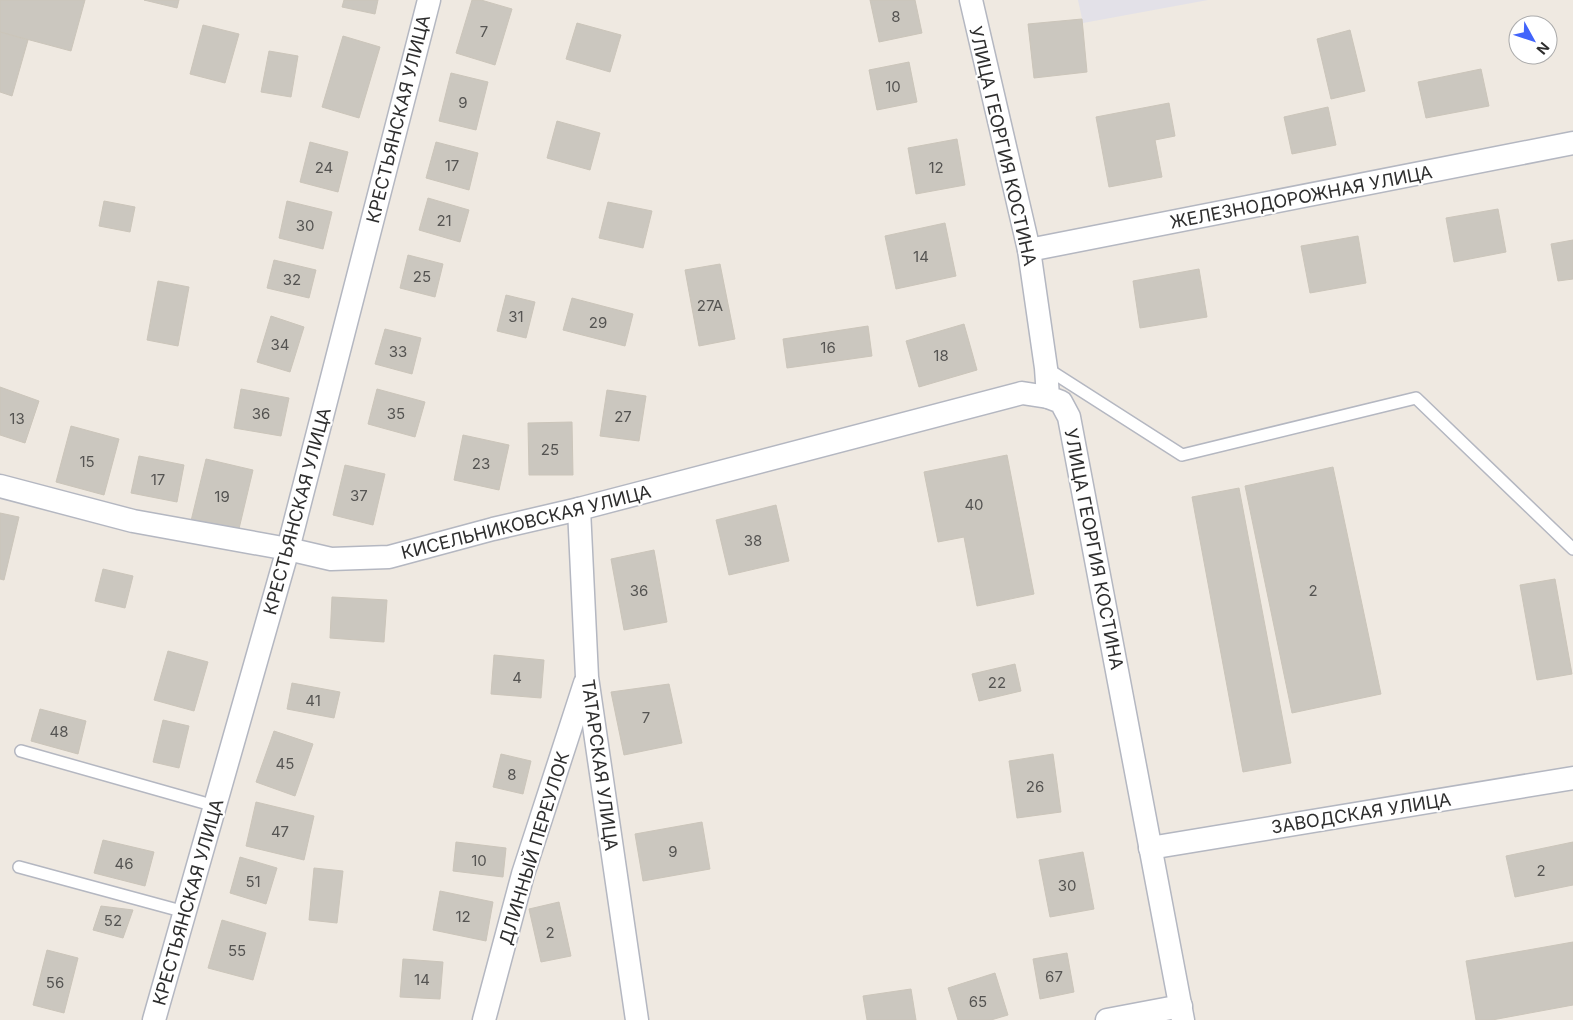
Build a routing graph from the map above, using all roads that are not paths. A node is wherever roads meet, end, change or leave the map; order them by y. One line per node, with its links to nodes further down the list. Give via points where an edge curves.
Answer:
1 (429, 0): 10 (street, КРЕСТЬЯНСКАЯ УЛИЦА)
2 (971, 0): 4 (street, УЛИЦА ГЕОРГИЯ КОСТИНА)
3 (1573, 143): 4 (street, ЖЕЛЕЗНОДОРОЖНАЯ УЛИЦА)
4 (1028, 250): 5 (street, УЛИЦА ГЕОРГИЯ КОСТИНА)
5 (1046, 368): 6 (street, УЛИЦА ГЕОРГИЯ КОСТИНА); 9 (lane, via 1182,455 1416,398)
6 (1048, 396): 8 (street, КИСЕЛЬНИКОВСКАЯ УЛИЦА, via 1022,393); 15 (street, УЛИЦА ГЕОРГИЯ КОСТИНА, via 1060,402 1069,417)
7 (0, 486): 10 (street, КИСЕЛЬНИКОВСКАЯ УЛИЦА, via 133,521)
8 (579, 509): 10 (street, КИСЕЛЬНИКОВСКАЯ УЛИЦА, via 389,557 331,559); 11 (street, ТАТАРСКАЯ УЛИЦА)
9 (1573, 548)
10 (288, 550): 14 (street, КРЕСТЬЯНСКАЯ УЛИЦА)
11 (587, 677): 20 (street, ДЛИННЫЙ ПЕРЕУЛОК, via 523,874); 21 (street, ТАТАРСКАЯ УЛИЦА)
12 (21, 750): 14 (lane)
13 (1573, 778): 15 (street, ЗАВОДСКАЯ УЛИЦА)
14 (215, 806): 17 (street, КРЕСТЬЯНСКАЯ УЛИЦА)
15 (1150, 848): 18 (street, УЛИЦА ГЕОРГИЯ КОСТИНА)
16 (19, 866): 17 (lane)
17 (185, 912): 19 (street, КРЕСТЬЯНСКАЯ УЛИЦА)
18 (1182, 1013): 22 (street)
19 (154, 1020)
20 (484, 1020)
21 (636, 1020)
22 (1107, 1020)

